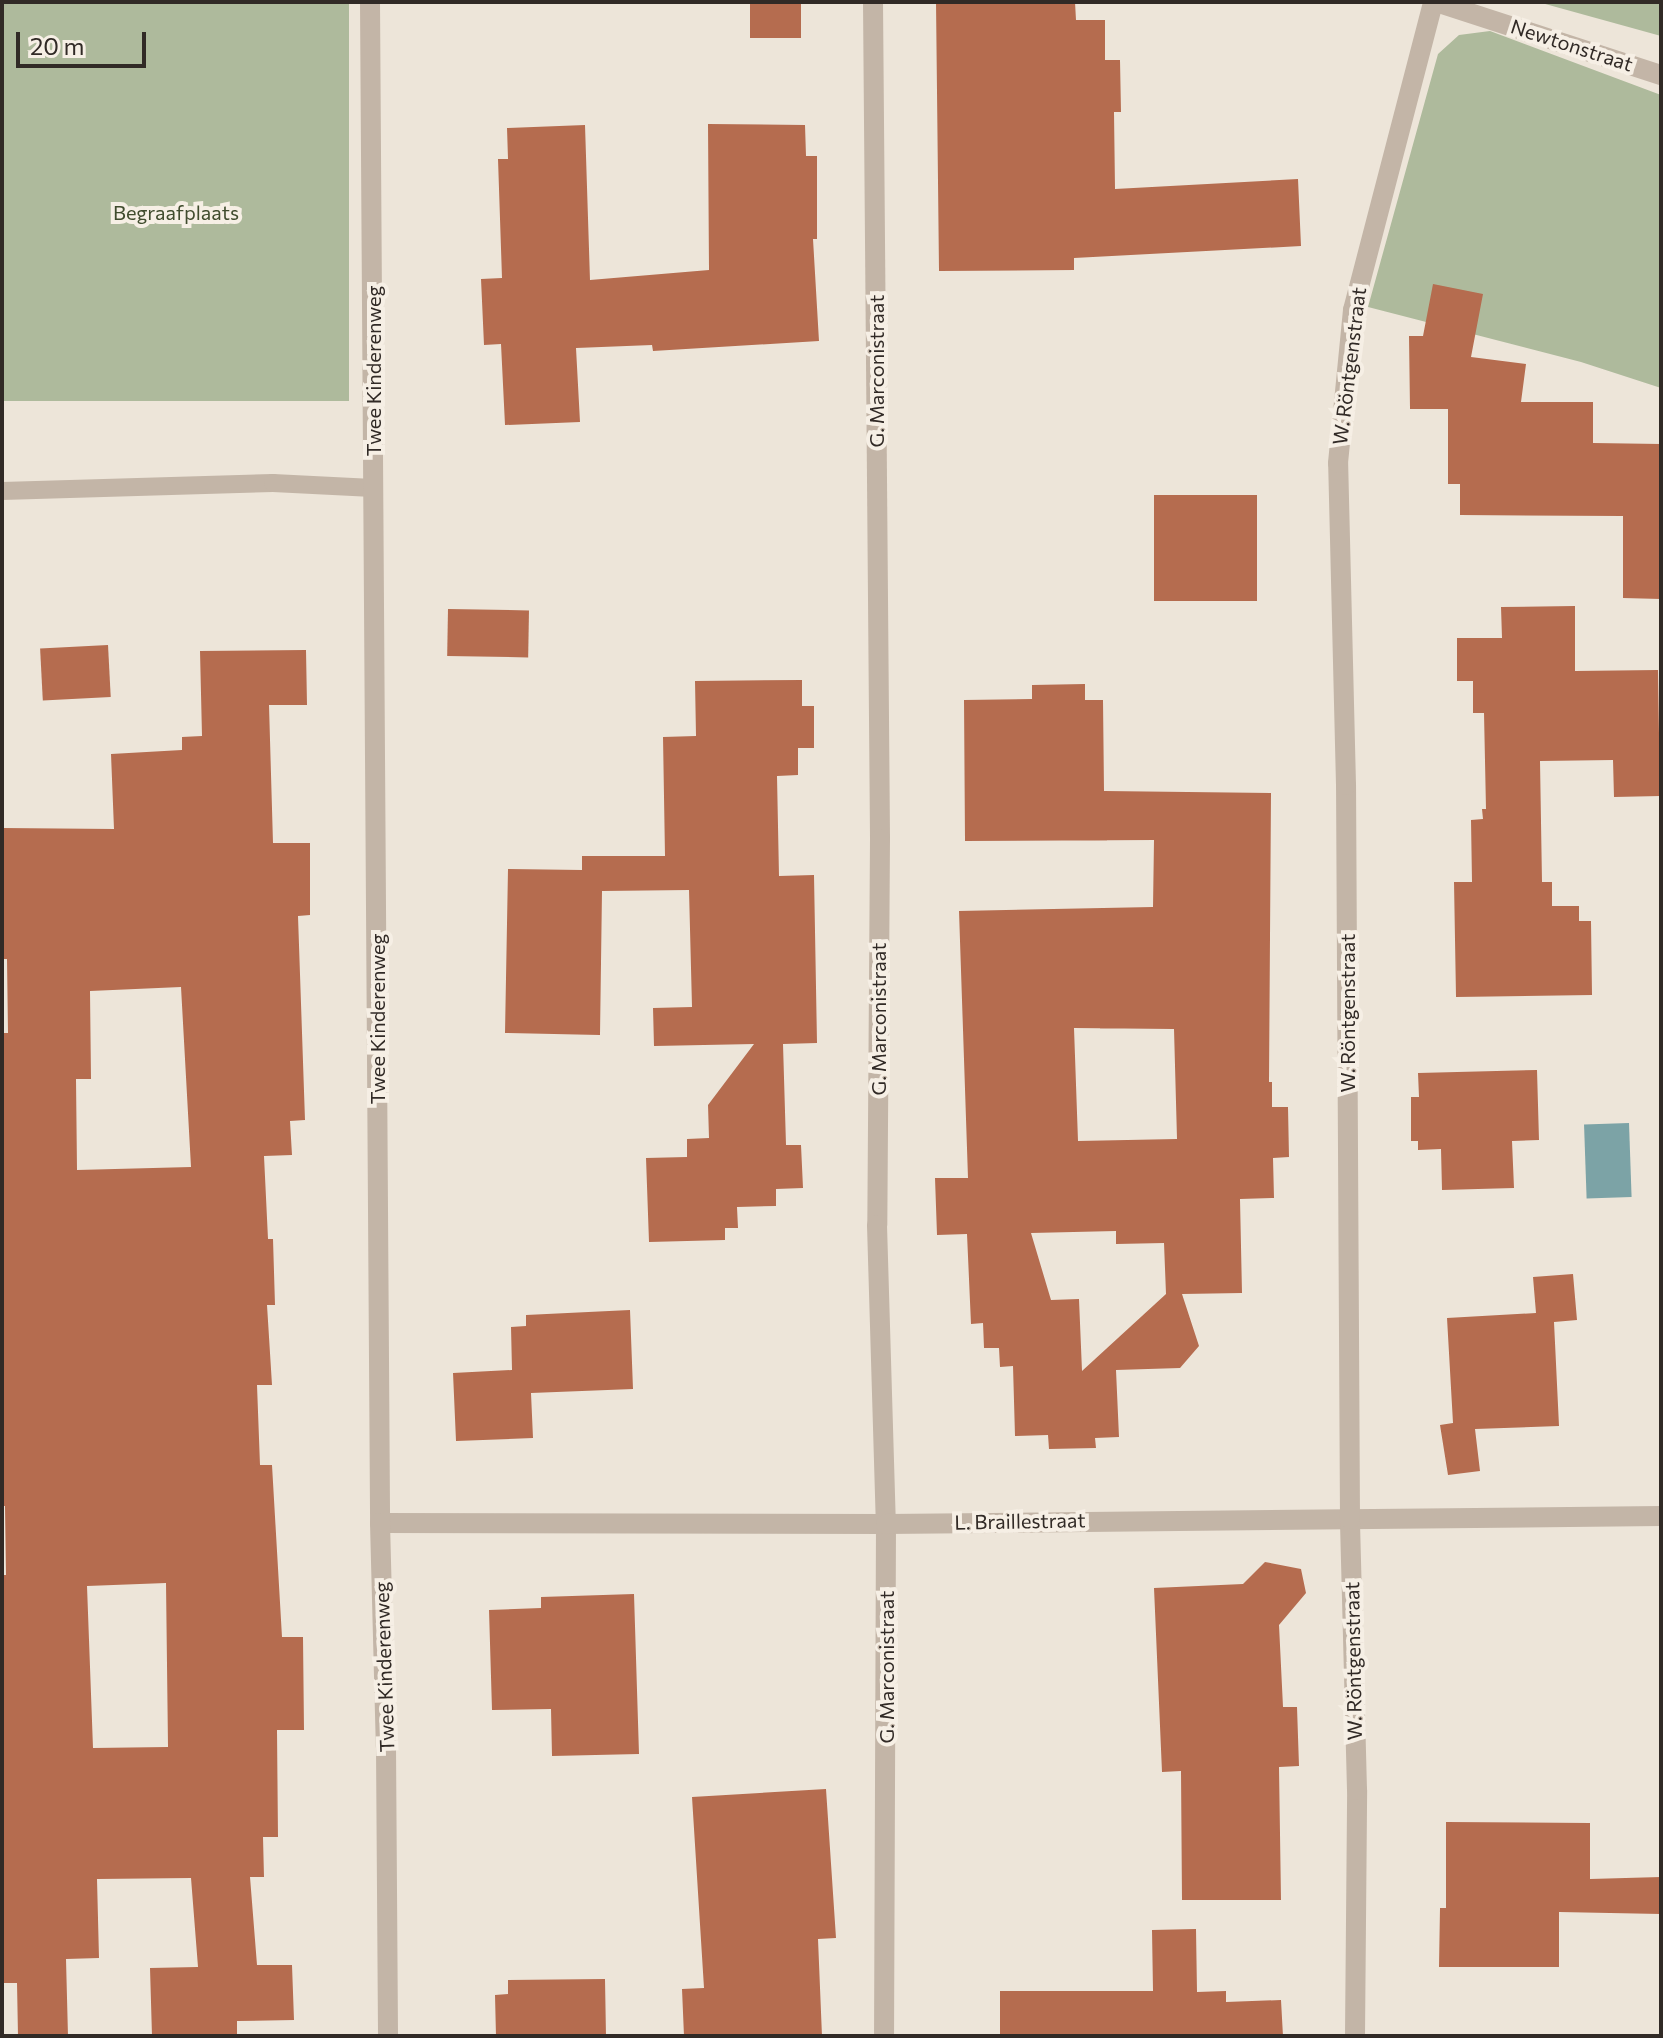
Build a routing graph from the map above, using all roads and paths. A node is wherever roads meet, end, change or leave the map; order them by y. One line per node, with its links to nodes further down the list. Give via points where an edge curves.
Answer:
1 (370, 2): 5 (street, Twee Kinderenweg)
2 (873, 2): 10 (street, G. Marconistraat, via 880,839 877,1225)
3 (1434, 2): 4 (street, Newtonstraat); 8 (street, W. Röntgenstraat, via 1353,310 1338,463 1346,801)
4 (1661, 75)
5 (373, 488): 6 (lane, via 273,483); 9 (street, Twee Kinderenweg)
6 (2, 491)
7 (1661, 1516): 8 (street, L. Braillestraat)
8 (1350, 1519): 10 (street, L. Braillestraat); 13 (street, W. Röntgenstraat, via 1357,1790)
9 (380, 1523): 10 (street, L. Braillestraat); 11 (street, Twee Kinderenweg)
10 (886, 1524): 12 (street, G. Marconistraat)
11 (388, 2036)
12 (884, 2036)
13 (1355, 2036)

